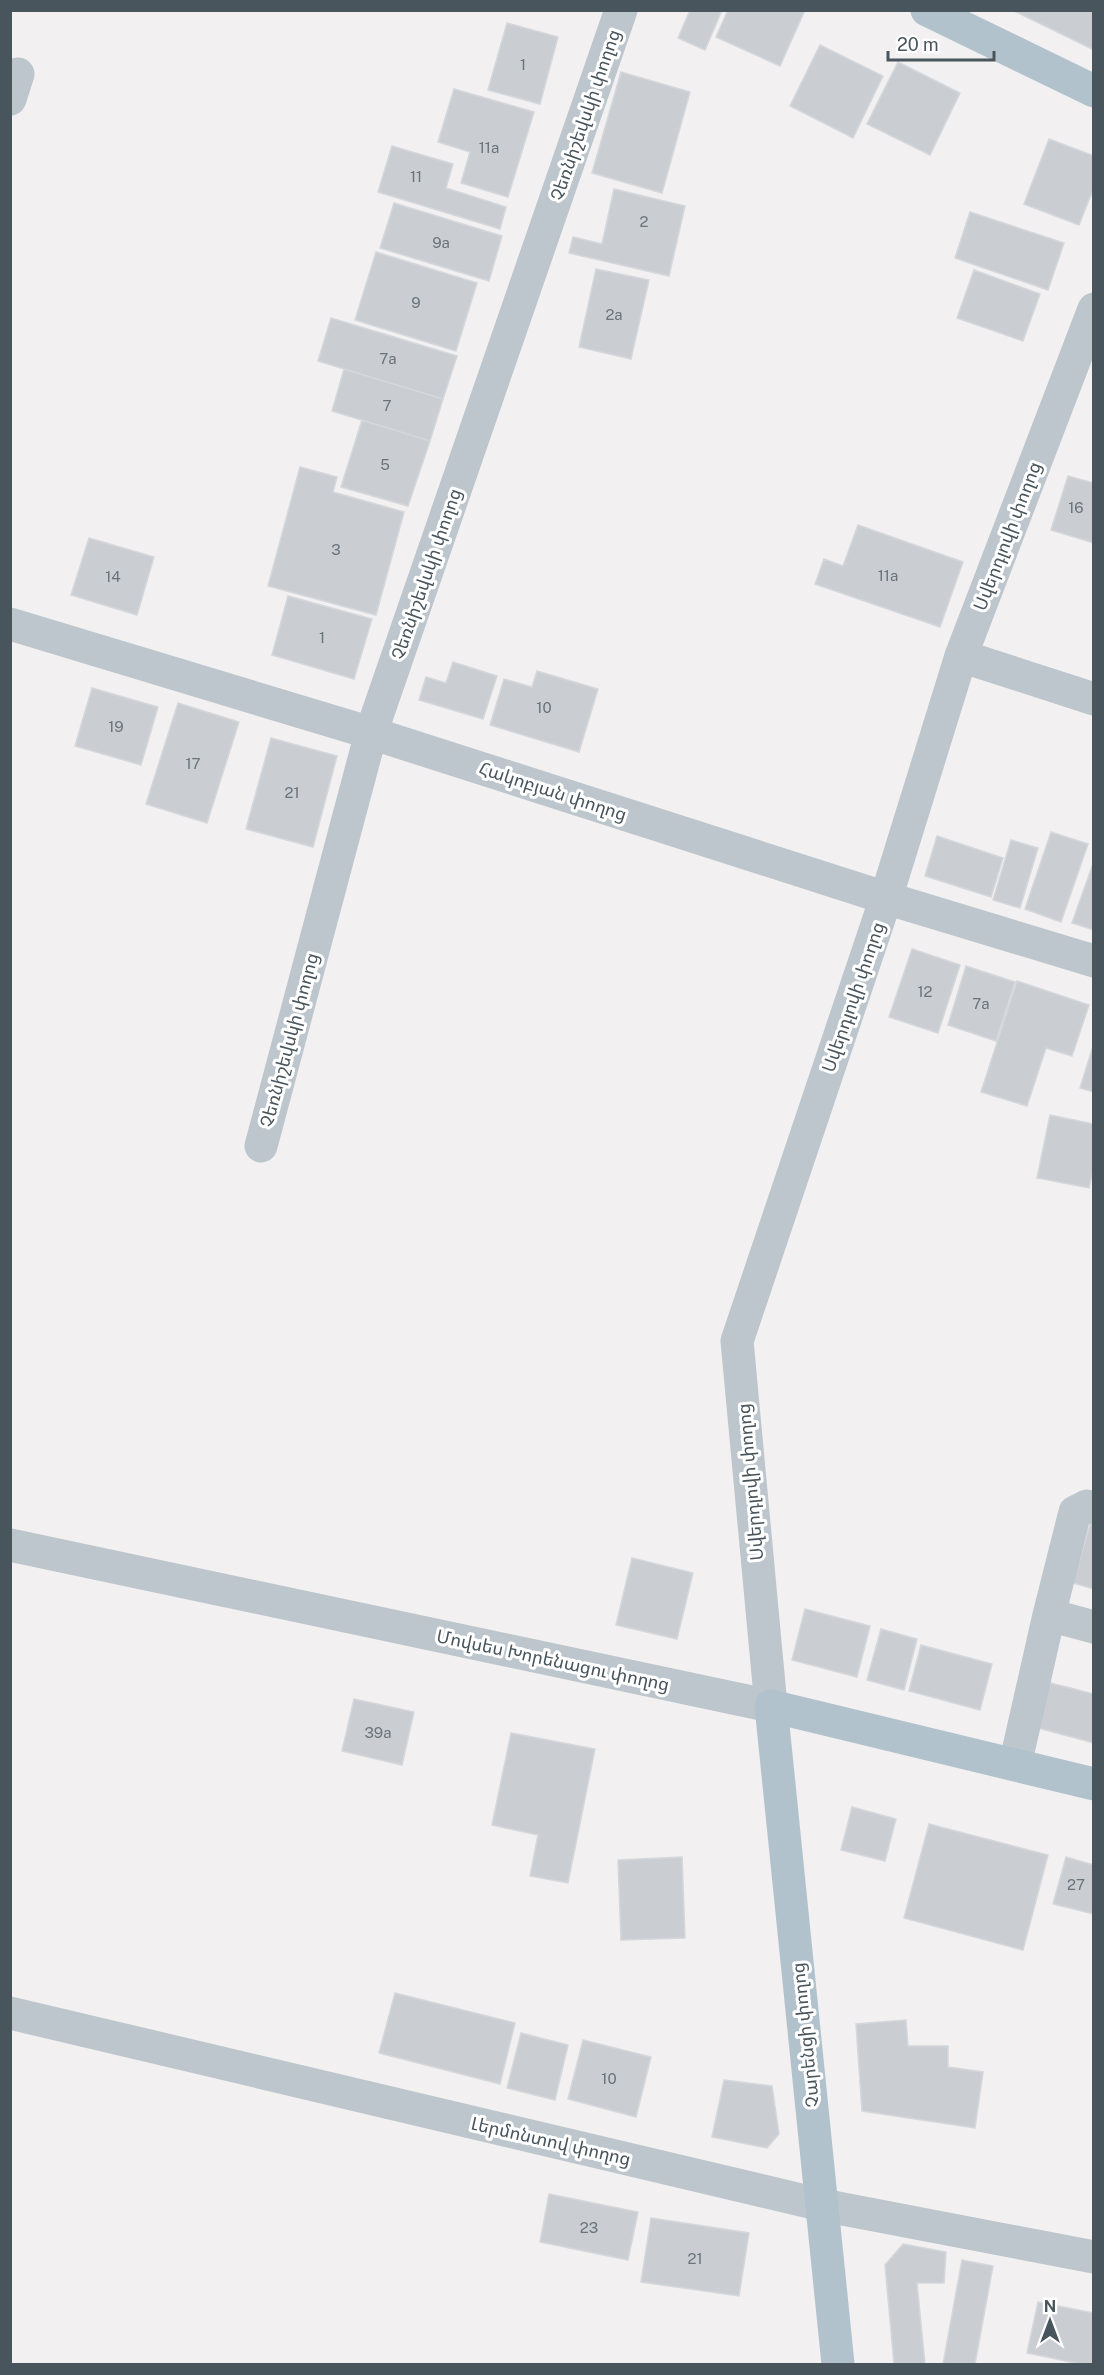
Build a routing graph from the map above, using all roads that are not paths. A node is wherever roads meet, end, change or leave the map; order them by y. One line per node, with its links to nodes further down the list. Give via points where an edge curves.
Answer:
1 (621, 10): 8 (street, Չեռնիշեվսկի փողոց)
2 (927, 10): 3 (main road)
3 (1094, 91)
4 (1094, 309): 6 (street, Սվերդլովի փողոց)
5 (10, 624): 8 (street, Հակոբյան փողոց)
6 (961, 656): 7 (street); 9 (street, Սվերդլովի փողոց)
7 (1094, 699)
8 (371, 733): 9 (street, Հակոբյան փողոց); 11 (street, Չեռնիշեվսկի փողոց)
9 (886, 898): 10 (street, Հակոբյան փողոց); 16 (street, Սվերդլովի փողոց, via 737,1341)
10 (1094, 961)
11 (261, 1146)
12 (1094, 1508): 14 (street, via 1087,1506 1075,1512)
13 (10, 1545): 16 (street, Մովսես Խորենացու փողոց)
14 (1049, 1615): 15 (street); 17 (street)
15 (1094, 1627)
16 (771, 1706): 17 (main road, Մովսես Խորենացու փողոց); 20 (main road, Չարենցի փողոց)
17 (1015, 1765): 18 (main road, Մովսես Խորենացու փողոց)
18 (1094, 1784)
19 (10, 2013): 20 (street, Լերմոնտով փողոց)
20 (822, 2205): 21 (street, Լերմոնտով փողոց); 22 (main road, Չարենցի փողոց)
21 (1094, 2257)
22 (838, 2364)

